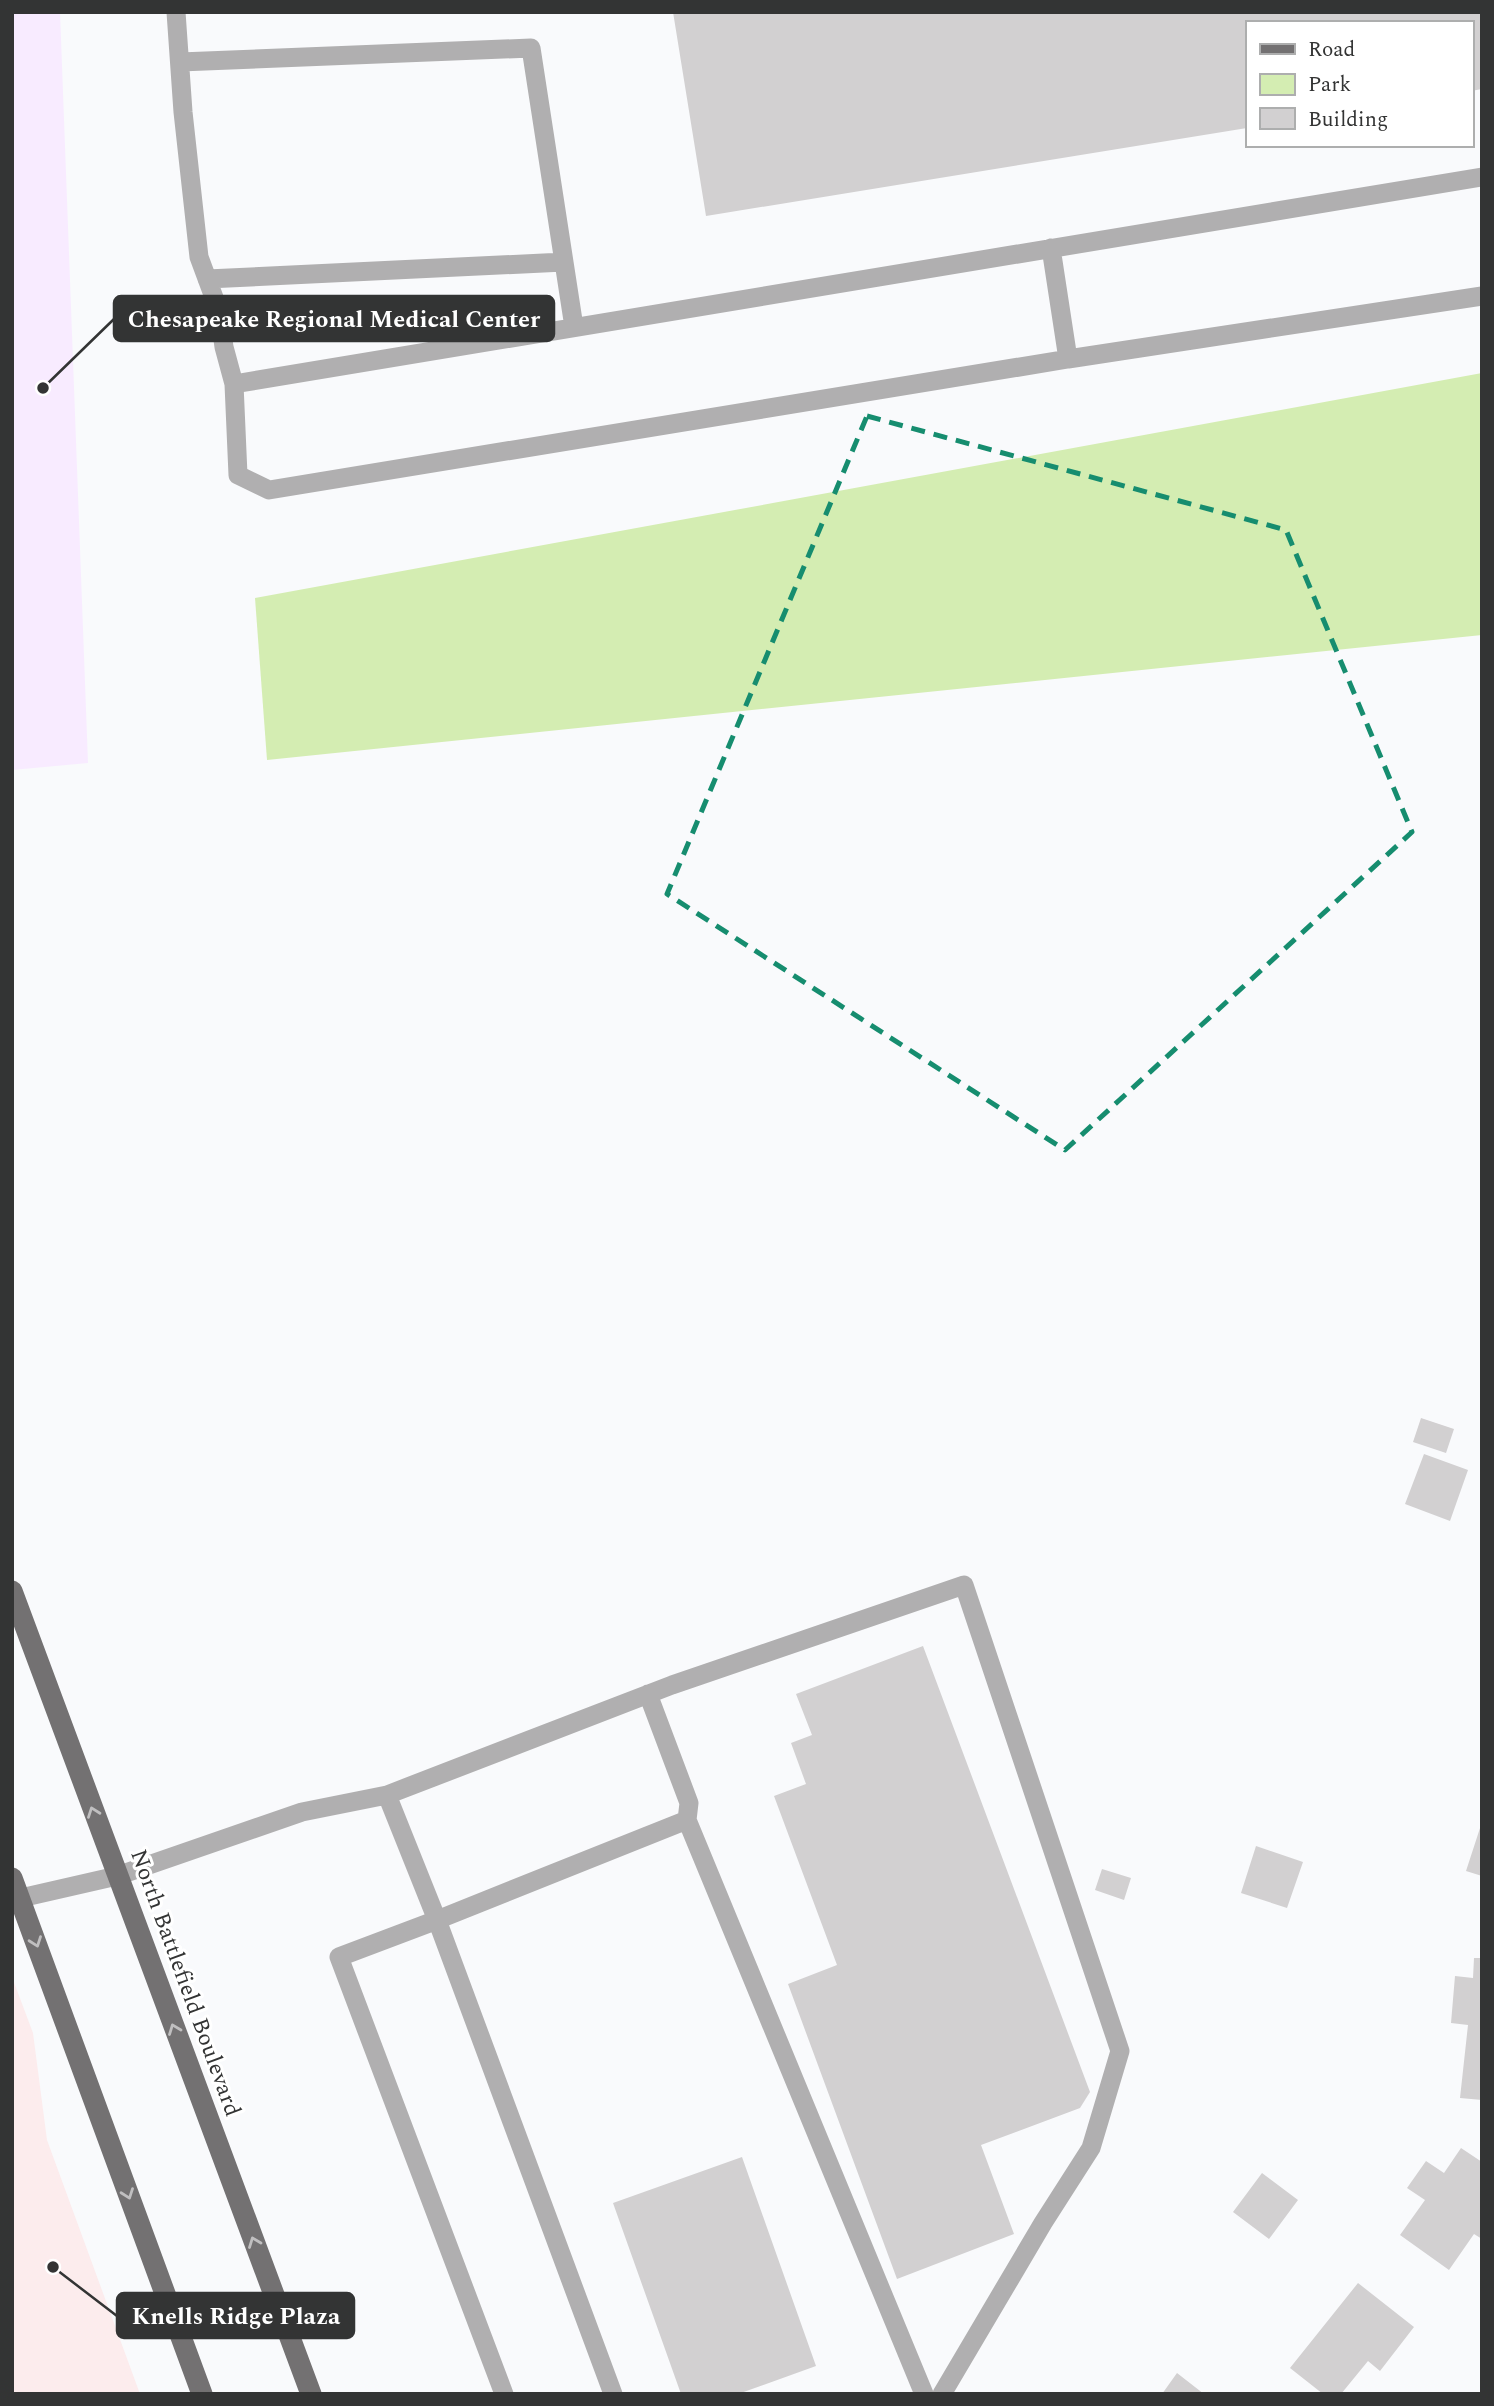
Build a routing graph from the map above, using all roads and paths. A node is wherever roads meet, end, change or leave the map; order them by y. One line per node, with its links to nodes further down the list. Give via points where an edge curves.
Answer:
1 (176, 12): 2 (lane)
2 (180, 62): 5 (lane, via 531,48); 6 (lane, via 199,257)
3 (1482, 177): 4 (lane)
4 (1051, 247): 8 (lane); 9 (lane)
5 (564, 262): 6 (lane); 8 (lane)
6 (207, 279): 10 (lane, via 219,311)
7 (1482, 296): 9 (lane)
8 (574, 327): 10 (lane)
9 (1068, 359): 10 (lane, via 269,490 238,475)
10 (234, 384)
11 (12, 1591): 15 (main road, North Battlefield Boulevard, one-way to 11)
12 (648, 1694): 13 (lane); 14 (lane, via 689,1802); 24 (lane, via 964,1586 1120,2050 1091,2148)
13 (387, 1795): 15 (lane, via 302,1812); 18 (lane)
14 (687, 1820): 18 (lane); 23 (lane)
15 (117, 1876): 17 (lane); 20 (main road, North Battlefield Boulevard, one-way to 15)
16 (12, 1878): 17 (main road)
17 (16, 1899): 19 (main road, one-way to 19)
18 (437, 1920): 21 (lane, via 339,1957); 22 (lane)
19 (202, 2394)
20 (311, 2394)
21 (503, 2394)
22 (612, 2394)
23 (924, 2394)
24 (942, 2394)

